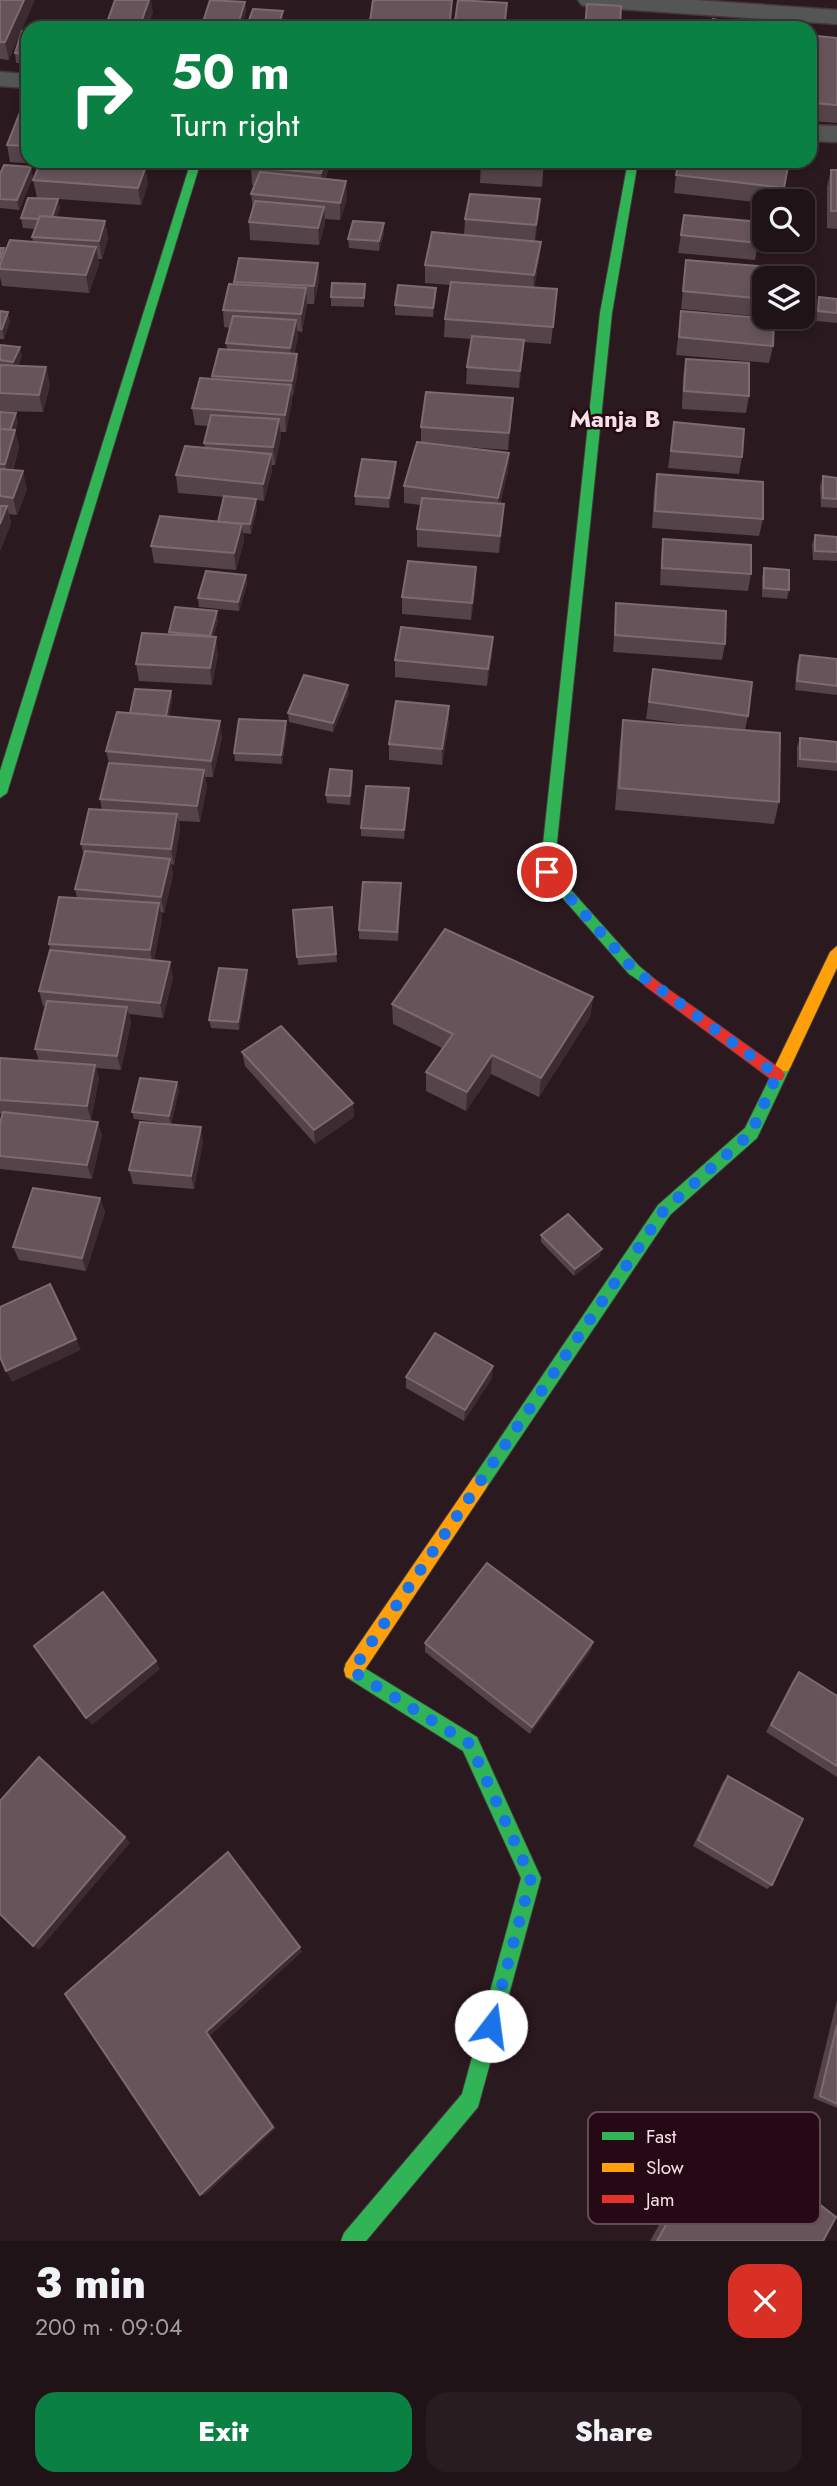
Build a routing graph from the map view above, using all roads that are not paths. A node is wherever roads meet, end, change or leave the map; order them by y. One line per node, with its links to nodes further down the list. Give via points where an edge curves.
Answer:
1 (590, 0): 2 (street)
2 (837, 17)
3 (0, 79): 4 (street)
4 (21, 80)
5 (817, 133): 6 (street)
6 (837, 134)
7 (194, 168): 9 (street)
8 (632, 168): 11 (street, via 606,313 547,872 634,970)
9 (0, 793)
10 (837, 952): 11 (street)
11 (777, 1075): 12 (street, via 751,1133 664,1210 352,1671 470,1744 531,1878 471,2100)
12 (352, 2241)

